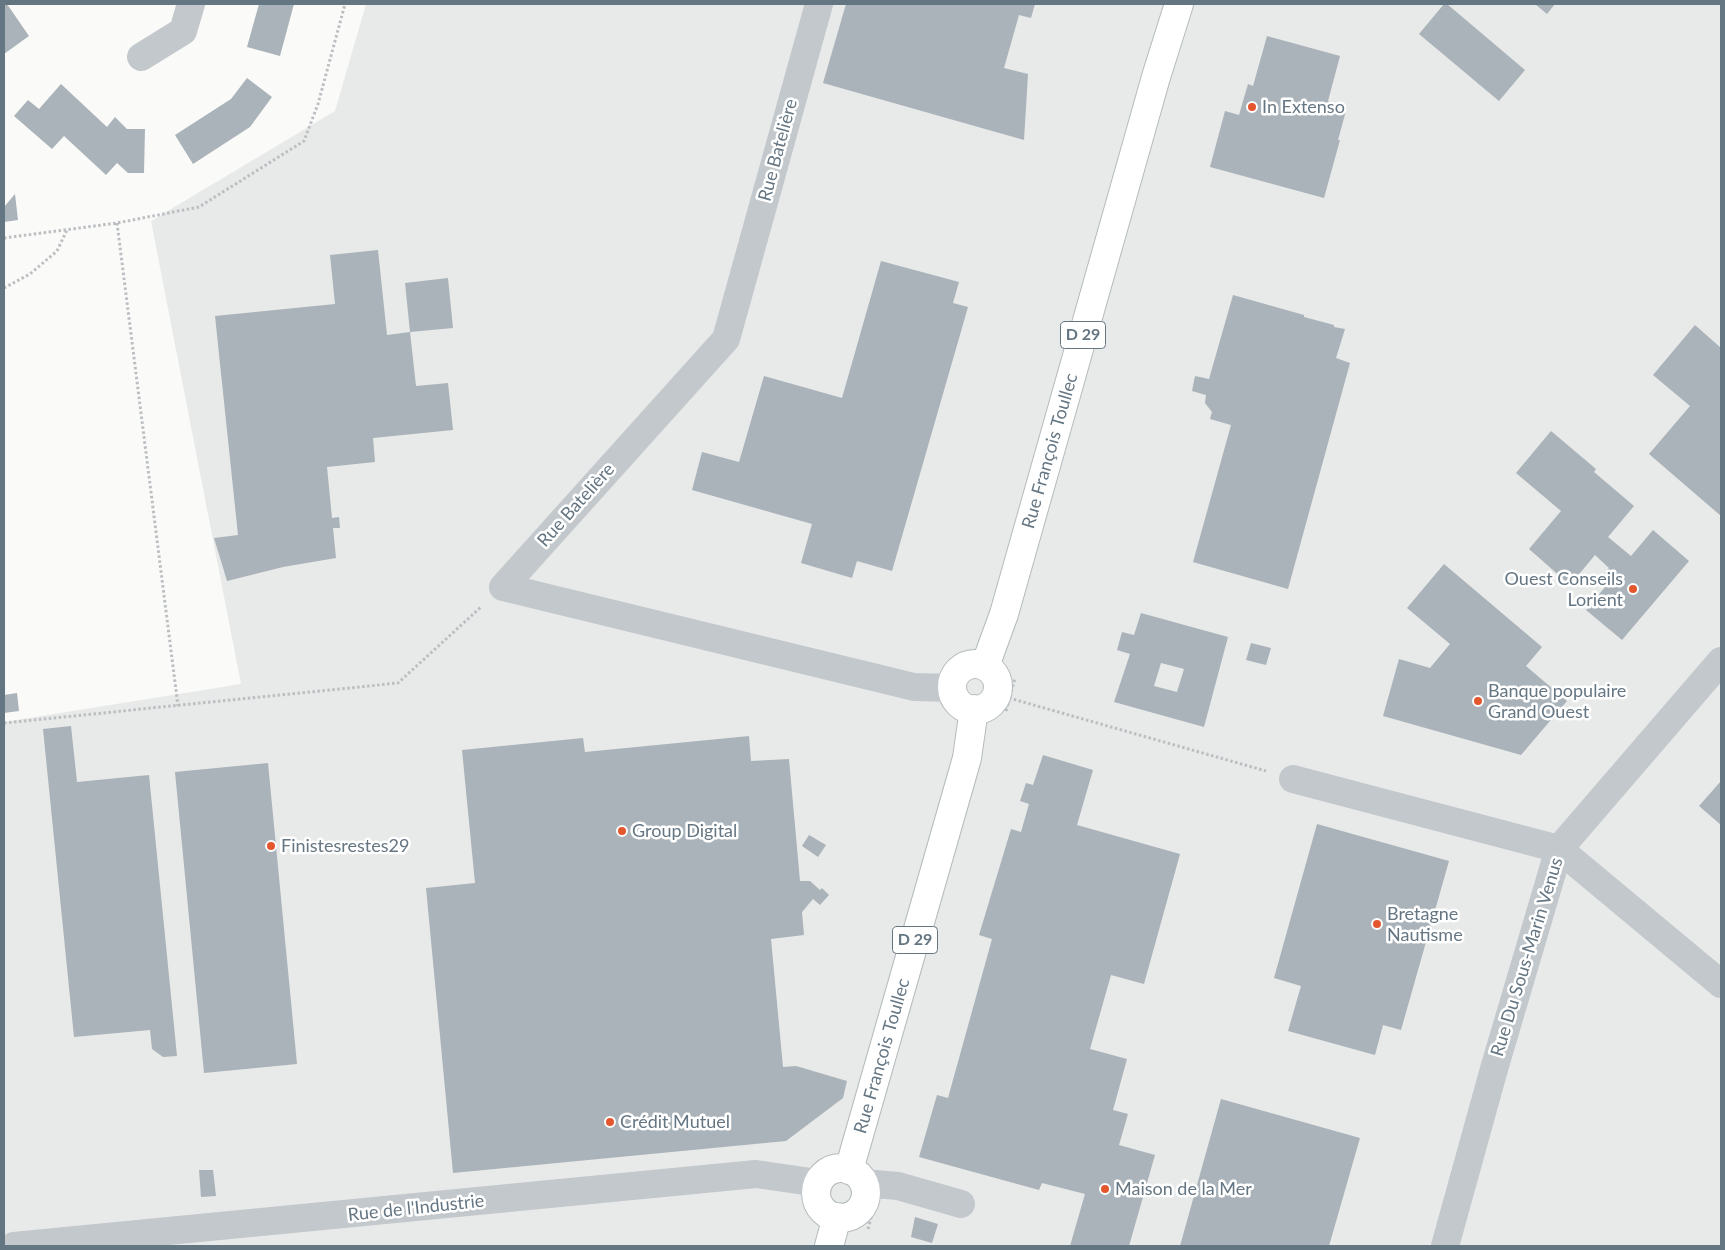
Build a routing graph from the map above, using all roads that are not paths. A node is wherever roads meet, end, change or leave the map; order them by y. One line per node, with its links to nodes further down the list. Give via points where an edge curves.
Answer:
1 (191, 4): 4 (street, via 183,31)
2 (818, 4): 7 (street, Rue Batelière, via 726,338 503,587 914,687)
3 (1179, 4): 6 (main road, Rue François Toullec / D 29, via 1004,614)
4 (141, 57)
5 (1721, 661): 10 (street, Rue Du Sous-Marin Venus)
6 (985, 666): 7 (main road, via 974,664 963,668 955,676); 8 (main road, via 994,673 998,689 990,704)
7 (952, 688): 8 (main road, via 961,704)
8 (974, 709): 12 (main road, Rue François Toullec / D 29, via 967,758)
9 (1293, 779): 10 (street)
10 (1559, 849): 11 (street); 18 (street, Rue Du Sous-Marin Venus)
11 (1721, 984)
12 (856, 1176): 13 (main road, via 839,1169 829,1171); 14 (street); 15 (main road, via 865,1197 859,1210)
13 (818, 1183): 15 (main road, via 816,1198 820,1207); 16 (street, Rue de l'Industrie, via 756,1174)
14 (962, 1204)
15 (837, 1218): 17 (main road)
16 (14, 1246)
17 (829, 1246)
18 (1444, 1246)

